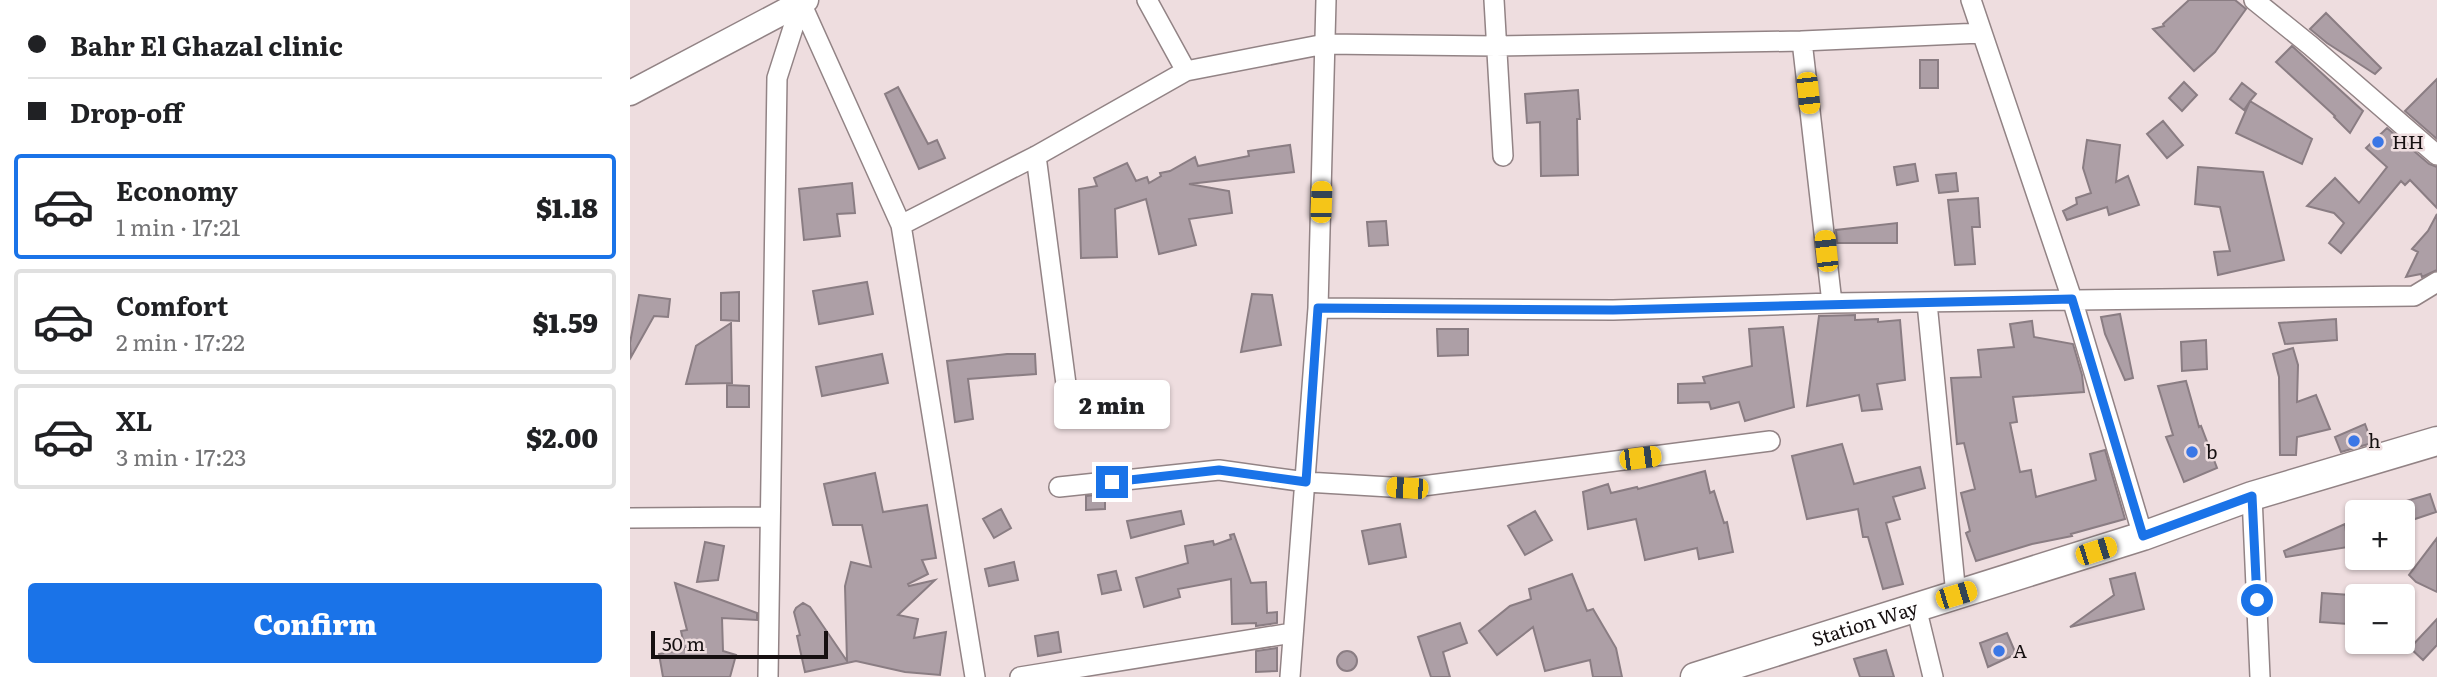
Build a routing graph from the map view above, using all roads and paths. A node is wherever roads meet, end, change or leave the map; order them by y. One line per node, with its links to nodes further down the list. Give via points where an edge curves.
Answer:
1 (1147, 0): 11 (street)
2 (1326, 0): 9 (street)
3 (1494, 0): 10 (street)
4 (1971, 0): 7 (street)
5 (2254, 0): 13 (street)
6 (802, 1): 12 (street); 16 (street); 28 (street, via 777,78)
7 (1982, 33): 8 (street); 18 (street)
8 (1802, 41): 10 (street); 19 (street)
9 (1325, 44): 10 (street); 11 (street); 21 (street)
10 (1496, 46): 15 (street)
11 (1186, 71): 14 (street)
12 (630, 93)
13 (2437, 155)
14 (1036, 156): 16 (street); 22 (street)
15 (1503, 156)
16 (901, 225): 35 (street)
17 (2437, 282): 18 (street, via 2414,296)
18 (2072, 299): 20 (street); 30 (street)
19 (1832, 303): 20 (street); 21 (street, via 1613,310)
20 (1927, 303): 31 (street)
21 (1318, 308): 25 (street)
22 (1066, 383)
23 (1770, 441): 25 (street, via 1407,488)
24 (2437, 441): 27 (main road, Station Way)
25 (1306, 482): 26 (street, via 1219,470); 33 (street)
26 (1059, 487)
27 (2252, 496): 30 (main road, Station Way); 40 (street)
28 (769, 517): 29 (street); 34 (street)
29 (630, 518)
30 (2143, 536): 31 (main road, Station Way)
31 (1956, 595): 32 (main road, Station Way)
32 (1916, 607): 38 (main road, Station Way); 39 (street)
33 (1292, 633): 36 (street); 37 (street)
34 (768, 677)
35 (975, 677)
36 (1020, 677)
37 (1290, 677)
38 (1695, 677)
39 (1933, 677)
40 (2260, 677)

